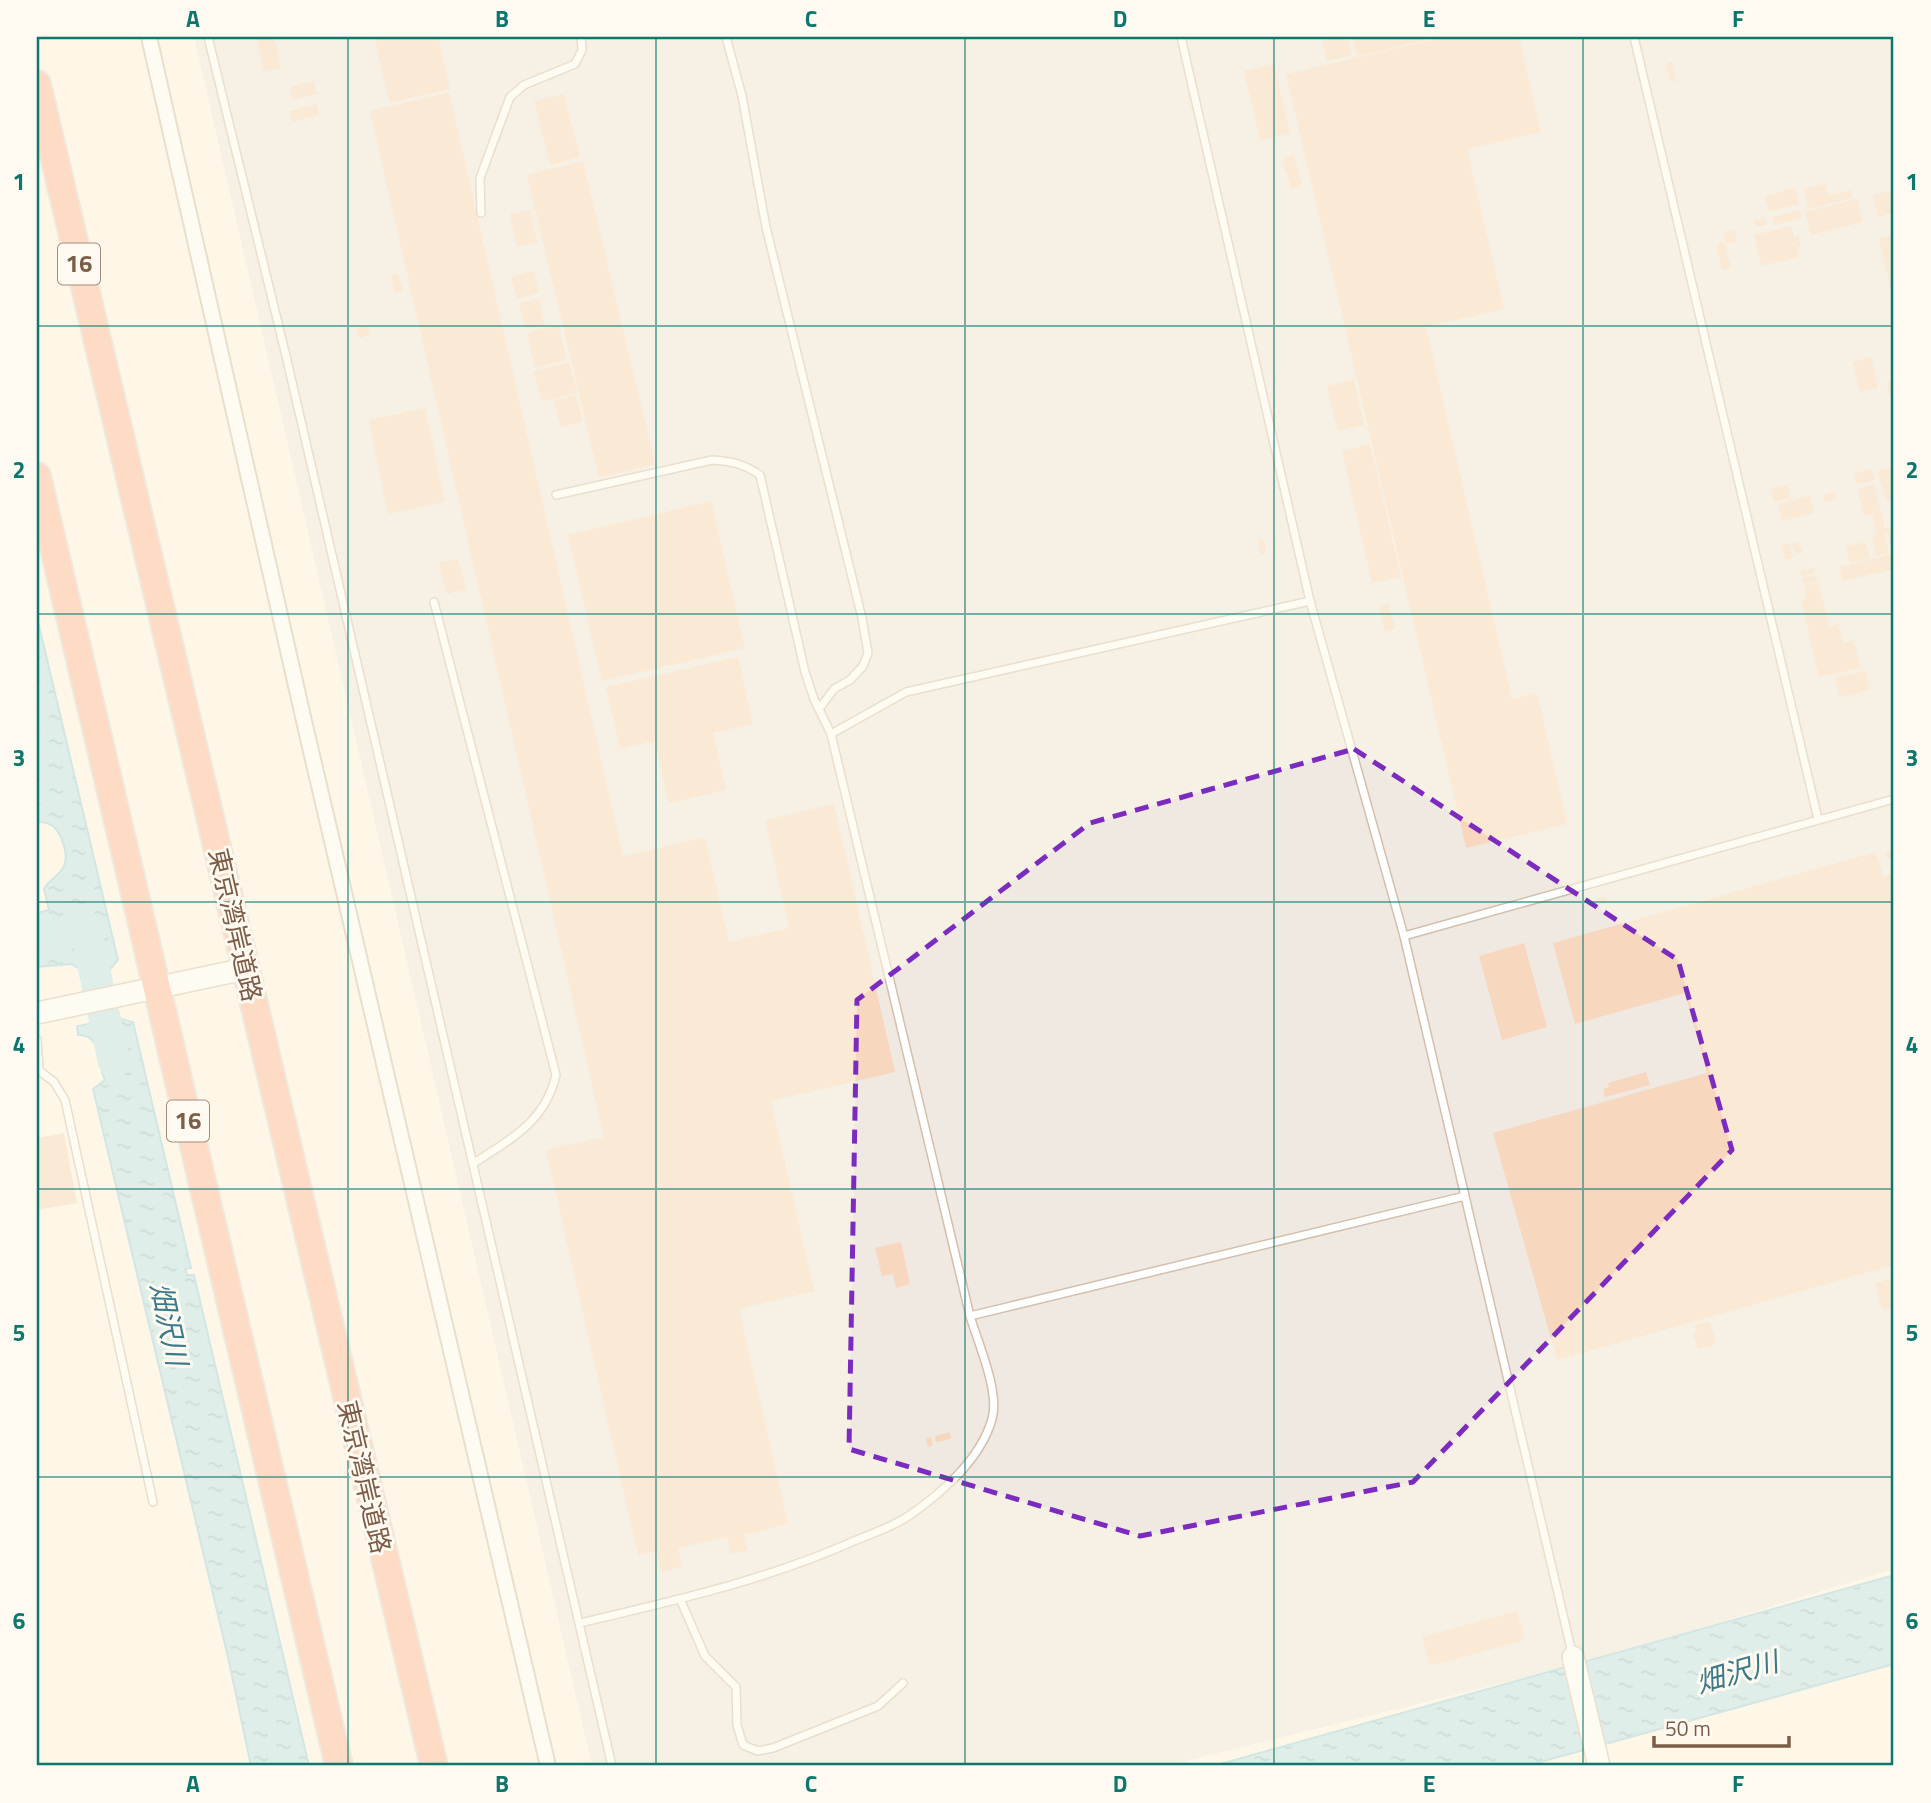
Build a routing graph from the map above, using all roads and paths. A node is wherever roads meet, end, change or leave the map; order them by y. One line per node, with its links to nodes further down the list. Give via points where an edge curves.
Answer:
1 (149, 37): 33 (street)
2 (208, 37): 23 (lane)
3 (581, 37): 8 (lane, via 582,50 575,64 524,85 510,97 480,178)
4 (726, 37): 13 (lane, via 742,96 766,227 868,653 863,666 834,689)
5 (1181, 37): 11 (lane)
6 (1634, 37): 16 (lane)
7 (37, 84): 18 (highway, 東京湾岸道路 / 16)
8 (481, 213)
9 (37, 476): 19 (highway, 16)
10 (556, 495): 13 (lane, via 712,460 733,461 760,475 805,672)
11 (1310, 601): 14 (lane, via 906,692); 17 (lane)
12 (434, 602): 23 (lane, via 556,1076 553,1090 533,1122)
13 (819, 709): 14 (lane)
14 (831, 734): 25 (lane)
15 (1894, 799): 16 (lane)
16 (1818, 819): 17 (lane)
17 (1404, 936): 24 (lane)
18 (245, 969): 19 (street); 32 (highway, 東京湾岸道路 / 16)
19 (148, 989): 20 (street); 31 (highway, 16)
20 (37, 1013)
21 (37, 1039): 22 (lane)
22 (38, 1070): 26 (lane, via 54,1082 65,1100)
23 (474, 1163): 28 (lane)
24 (1465, 1196): 25 (lane); 29 (lane)
25 (970, 1316): 27 (lane, via 994,1395 993,1417 966,1467 906,1518 824,1555)
26 (153, 1502)
27 (680, 1599): 28 (lane); 30 (lane, via 705,1656 736,1687 737,1726 743,1745 758,1751 878,1706)
28 (580, 1623): 34 (lane)
29 (1573, 1657): 35 (street)
30 (903, 1683)
31 (339, 1766)
32 (434, 1766)
33 (548, 1766)
34 (612, 1766)
35 (1599, 1766)

